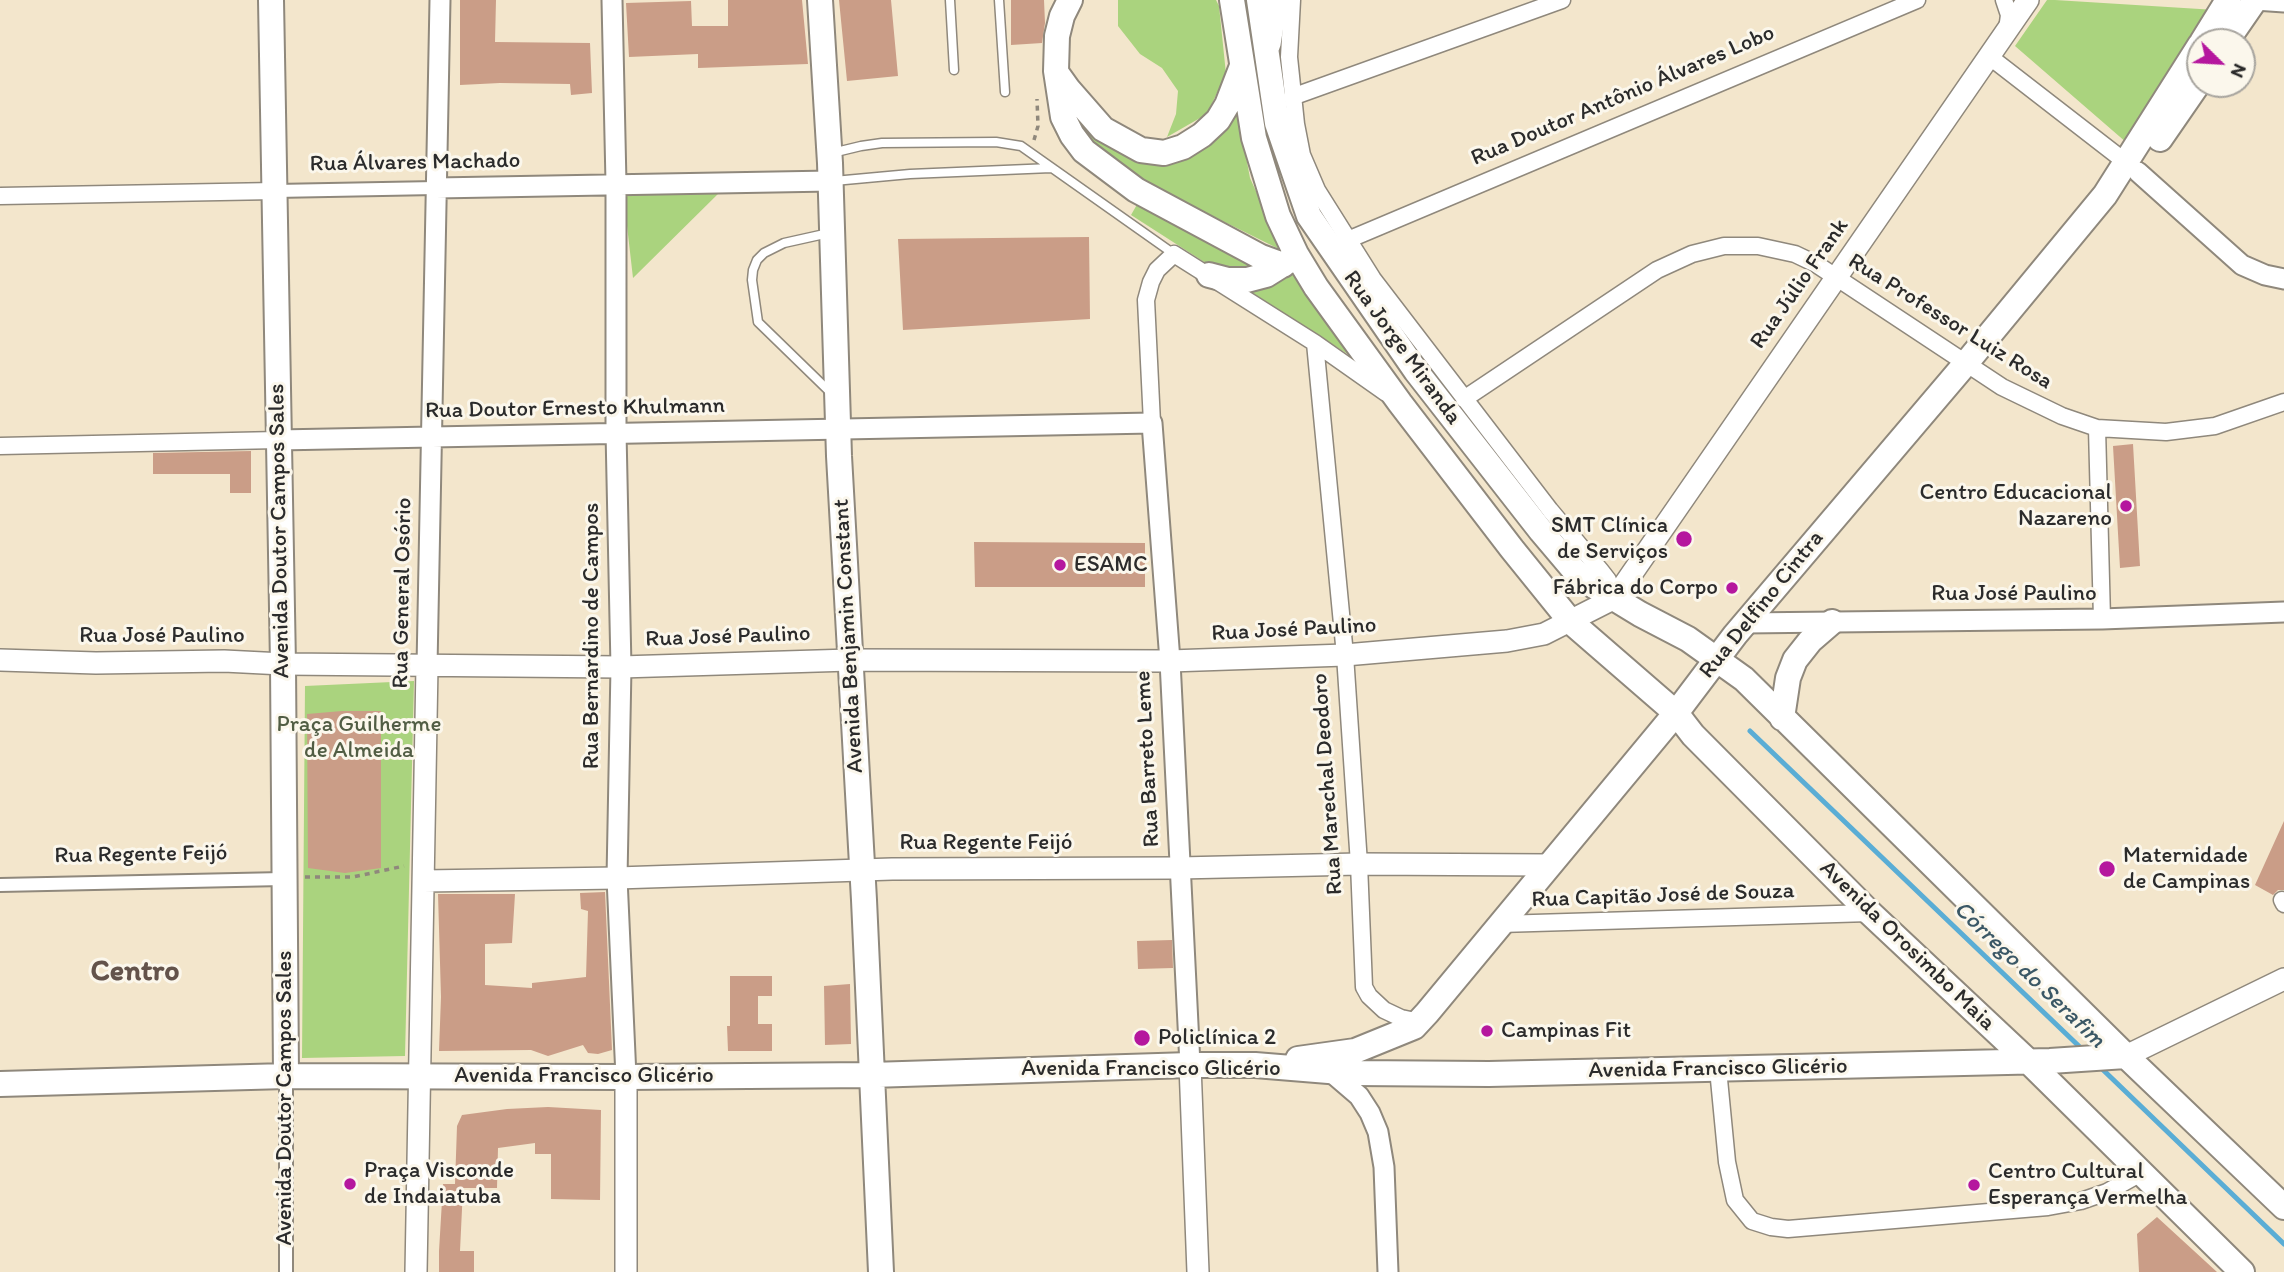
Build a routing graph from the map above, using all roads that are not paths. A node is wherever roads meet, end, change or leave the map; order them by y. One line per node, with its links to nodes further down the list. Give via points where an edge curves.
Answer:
1 (271, 0): 38 (main road, Avenida Doutor Campos Sales)
2 (440, 0): 37 (street, Rua General Osório)
3 (612, 0): 36 (street, Rua Bernardino de Campos)
4 (820, 0): 32 (main road, Avenida Benjamin Constant)
5 (950, 0): 26 (lane)
6 (999, 0): 29 (lane)
7 (1070, 0): 27 (main road, via 1057,36)
8 (1259, 0): 23 (main road, Rua Jorge Miranda)
9 (1277, 0): 23 (main road)
10 (1292, 0): 30 (street, Rua Jorge Miranda)
11 (1562, 0): 30 (street)
12 (1917, 0): 19 (street, Rua Doutor Antônio Álvares Lobo)
13 (2004, 0): 22 (street, via 2009,15)
14 (2028, 0): 22 (main road, Rua Júlio Frank)
15 (2228, 0): 20 (main road, Rua Delfino Cintra)
16 (2254, 0): 18 (street); 21 (main road)
17 (1233, 2): 25 (main road, Rua Jorge Miranda)
18 (2284, 2)
19 (1899, 3): 42 (street, Rua Doutor Antônio Álvares Lobo)
20 (2211, 28)
21 (2235, 28)
22 (2007, 32): 24 (main road, Rua Júlio Frank)
23 (1269, 56): 40 (main road, Rua Jorge Miranda, via 1277,123)
24 (1990, 57): 33 (street); 46 (main road, Rua Júlio Frank)
25 (1242, 64): 27 (main road, via 1218,120 1183,147 1164,153 1141,150 1104,129); 44 (main road, Rua Jorge Miranda, via 1254,138)
26 (954, 70)
27 (1056, 71): 44 (main road, via 1063,117 1084,151 1099,164 1136,190 1261,257)
28 (2186, 71): 33 (main road, Rua Delfino Cintra)
29 (1005, 92)
30 (1292, 97): 42 (street, Rua Jorge Miranda, via 1302,155 1317,190)
31 (2187, 98): 33 (main road)
32 (830, 153): 34 (lane, via 882,144 996,142 1021,146); 35 (main road, Avenida Benjamin Constant)
33 (2132, 167): 47 (street, via 2242,265); 49 (main road, Rua Delfino Cintra)
34 (1051, 168): 35 (lane); 43 (lane)
35 (831, 181): 36 (street, Rua Álvares Machado); 41 (main road, Avenida Benjamin Constant)
36 (616, 183): 37 (street, Rua Álvares Machado); 57 (street, Rua Bernardino de Campos)
37 (436, 188): 38 (street, Rua Álvares Machado); 58 (street, Rua General Osório)
38 (275, 191): 39 (street, Rua Álvares Machado); 59 (main road, Avenida Doutor Campos Sales)
39 (0, 196)
40 (1309, 216): 44 (main road, via 1303,243); 61 (main road, Rua Jorge Miranda, via 1416,371 1541,531 1574,570)
41 (832, 232): 51 (main road, Avenida Benjamin Constant); 51 (lane, via 784,243 764,253 757,260 752,280 758,322)
42 (1350, 239): 50 (street, Rua Jorge Miranda, via 1373,279)
43 (1174, 254): 45 (street, Rua Jorge Miranda); 54 (street, Rua Barreto Leme, via 1157,270 1146,300)
44 (1290, 260): 45 (main road, via 1247,280); 53 (main road, Rua Jorge Miranda, via 1323,296)
45 (1209, 275): 48 (street, Rua Jorge Miranda)
46 (1836, 278): 49 (street, Rua Professor Luiz Rosa); 50 (street, Rua Professor Luiz Rosa, via 1795,254 1758,246 1724,246 1692,254 1657,270); 61 (main road, Rua Júlio Frank)
47 (2284, 279)
48 (1315, 344): 53 (street, Rua Jorge Miranda); 67 (street, Rua Marechal Deodoro)
49 (1967, 362): 55 (street, Rua Professor Luiz Rosa, via 2034,404); 66 (main road, Rua Delfino Cintra)
50 (1464, 398): 61 (street, Rua Jorge Miranda, via 1608,580)
51 (837, 399): 56 (main road, Avenida Benjamin Constant)
52 (2284, 401): 55 (street, Rua Professor Luiz Rosa, via 2215,426 2166,432)
53 (1400, 403): 65 (main road, Rua Jorge Miranda)
54 (1152, 423): 56 (street, Rua Doutor Ernesto Khulmann); 71 (street, Rua Barreto Leme)
55 (2097, 428): 63 (street)
56 (839, 429): 57 (street, Rua Doutor Ernesto Khulmann); 70 (main road, Avenida Benjamin Constant)
57 (616, 432): 58 (street, Rua Doutor Ernesto Khulmann); 74 (street, Rua Bernardino de Campos)
58 (432, 437): 59 (street, Rua Doutor Ernesto Khulmann); 73 (street, Rua General Osório)
59 (278, 440): 60 (street, Rua Doutor Ernesto Khulmann); 72 (main road, Avenida Doutor Campos Sales)
60 (0, 446)
61 (1614, 597): 65 (main road, Rua José Paulino); 68 (main road)
62 (2284, 612): 63 (street, Rua José Paulino)
63 (2102, 620): 64 (street, Rua José Paulino)
64 (1832, 621): 66 (street, Rua José Paulino); 76 (main road, via 1795,660)
65 (1571, 622): 67 (main road, Rua José Paulino, via 1527,639); 75 (main road, Avenida Orosimbo Maia)
66 (1745, 623): 68 (main road, Rua Delfino Cintra)
67 (1345, 655): 71 (main road, Rua José Paulino); 77 (street, Rua Marechal Deodoro)
68 (1717, 658): 75 (main road, Rua Delfino Cintra); 76 (main road)
69 (0, 660): 72 (main road, Rua José Paulino)
70 (850, 660): 71 (main road, Rua José Paulino); 74 (main road, Rua José Paulino); 80 (main road, Avenida Benjamin Constant)
71 (1170, 661): 79 (street, Rua Barreto Leme)
72 (283, 664): 73 (main road, Rua José Paulino); 83 (main road, Avenida Doutor Campos Sales)
73 (427, 666): 74 (main road, Rua José Paulino); 81 (main road, Rua General Osório)
74 (621, 667): 82 (street, Rua Bernardino de Campos)
75 (1676, 713): 78 (main road, Rua Delfino Cintra); 85 (main road, Avenida Orosimbo Maia)
76 (1782, 718): 89 (main road)
77 (1359, 864): 78 (main road, Rua Regente Feijó); 79 (main road, Rua Regente Feijó); 88 (street, Rua Marechal Deodoro, via 1364,987 1384,1010)
78 (1549, 865): 86 (main road, Rua Delfino Cintra)
79 (1179, 868): 80 (main road, Rua Regente Feijó); 91 (street, Rua Barreto Leme)
80 (861, 870): 82 (main road, Rua Regente Feijó); 95 (main road, Avenida Benjamin Constant)
81 (424, 872): 82 (main road, Rua Regente Feijó); 97 (main road, Rua General Osório)
82 (617, 878): 98 (street, Rua Bernardino de Campos)
83 (283, 879): 84 (street, Rua Regente Feijó); 96 (main road, Avenida Doutor Campos Sales)
84 (0, 885)
85 (1870, 913): 86 (street, Rua Capitão José de Souza); 90 (main road, Avenida Orosimbo Maia)
86 (1500, 924): 88 (main road, Rua Delfino Cintra)
87 (2284, 979): 89 (main road, Avenida Francisco Glicério)
88 (1420, 1022): 92 (main road, Rua Delfino Cintra, via 1355,1051)
89 (2126, 1056): 90 (main road, Avenida Francisco Glicério); 101 (main road)
90 (2039, 1061): 93 (main road, Avenida Francisco Glicério); 100 (main road, Avenida Orosimbo Maia)
91 (1189, 1065): 92 (main road, Avenida Francisco Glicério); 95 (main road, Avenida Francisco Glicério); 106 (main road, Rua Barreto Leme)
92 (1255, 1065): 94 (main road, Avenida Francisco Glicério)
93 (1718, 1069): 94 (main road, Avenida Francisco Glicério); 100 (street, via 1735,1200 1752,1221 1771,1227 2048,1207 2107,1192)
94 (1331, 1072): 107 (street, via 1359,1096 1378,1132)
95 (871, 1074): 98 (main road, Avenida Francisco Glicério); 105 (main road, Avenida Benjamin Constant)
96 (286, 1076): 97 (main road, Avenida Francisco Glicério); 99 (main road, Avenida Francisco Glicério); 102 (street, Avenida Doutor Campos Sales)
97 (418, 1076): 98 (main road, Avenida Francisco Glicério); 103 (main road, Rua General Osório)
98 (626, 1077): 104 (main road, Rua Bernardino de Campos)
99 (0, 1084)
100 (2141, 1173): 108 (main road, Avenida Orosimbo Maia)
101 (2284, 1207)
102 (286, 1272)
103 (416, 1272)
104 (626, 1272)
105 (881, 1272)
106 (1198, 1272)
107 (1388, 1272)
108 (2242, 1272)

